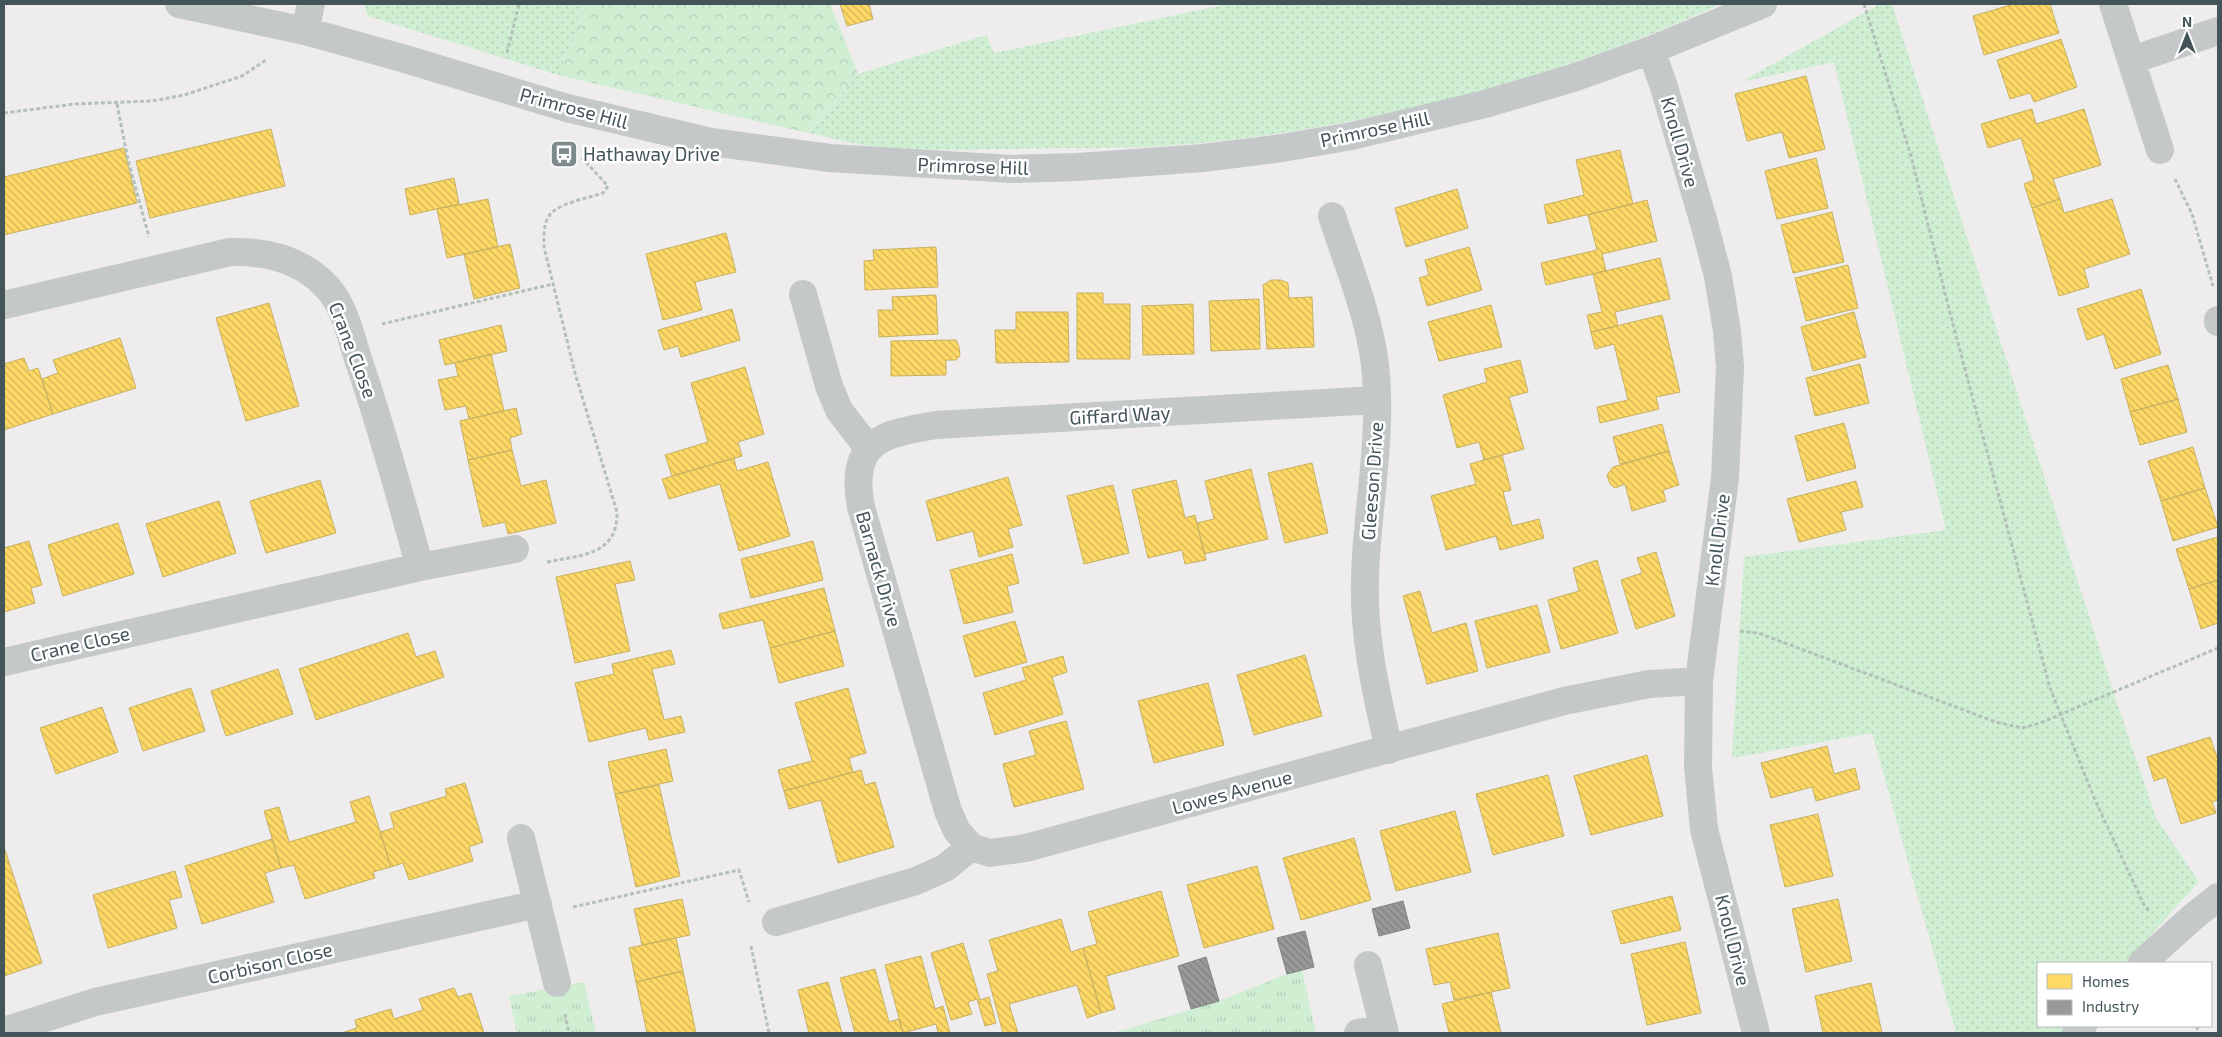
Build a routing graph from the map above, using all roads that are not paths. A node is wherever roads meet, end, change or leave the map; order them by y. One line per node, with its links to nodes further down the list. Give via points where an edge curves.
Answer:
1 (179, 4): 5 (street, Primrose Hill)
2 (311, 4): 5 (street)
3 (1763, 4): 7 (street, Primrose Hill)
4 (2113, 4): 8 (street)
5 (305, 31): 7 (street, Primrose Hill, via 567,108 711,142 791,154 1012,169 1203,158 1352,136 1494,102)
6 (2218, 31): 8 (street)
7 (1651, 50): 18 (street, Knoll Drive, via 1718,276 1730,367 1725,478)
8 (2132, 60): 9 (street)
9 (2160, 150)
10 (1332, 216): 13 (street, Gleeson Drive, via 1370,332)
11 (803, 294): 14 (street, via 839,410)
12 (4, 305): 16 (street, Crane Close, via 230,252 272,254 303,268 325,285 342,312 379,421)
13 (1377, 400): 14 (street, Giffard Way, via 936,425 900,431); 19 (street, Gleeson Drive, via 1376,464 1365,575 1365,630)
14 (868, 448): 21 (street, Barnack Drive, via 862,458 858,482 861,507 948,811 958,831)
15 (515, 549): 16 (street, Crane Close)
16 (420, 567): 17 (street, Crane Close)
17 (4, 662)
18 (1699, 681): 19 (street, Lowes Avenue, via 1649,684 1564,701); 31 (street, Knoll Drive, via 1698,767 1704,830)
19 (1389, 750): 21 (street, Lowes Avenue, via 1026,848 990,854)
20 (521, 838): 23 (street)
21 (972, 847): 24 (street, via 945,868 916,881)
22 (2218, 897): 25 (street)
23 (538, 904): 27 (street); 28 (street, Corbison Close, via 95,1002)
24 (776, 922)
25 (2143, 962)
26 (1368, 965): 29 (street)
27 (557, 983)
28 (4, 1031)
29 (1385, 1031): 30 (street)
30 (1358, 1033)
31 (1756, 1033)

